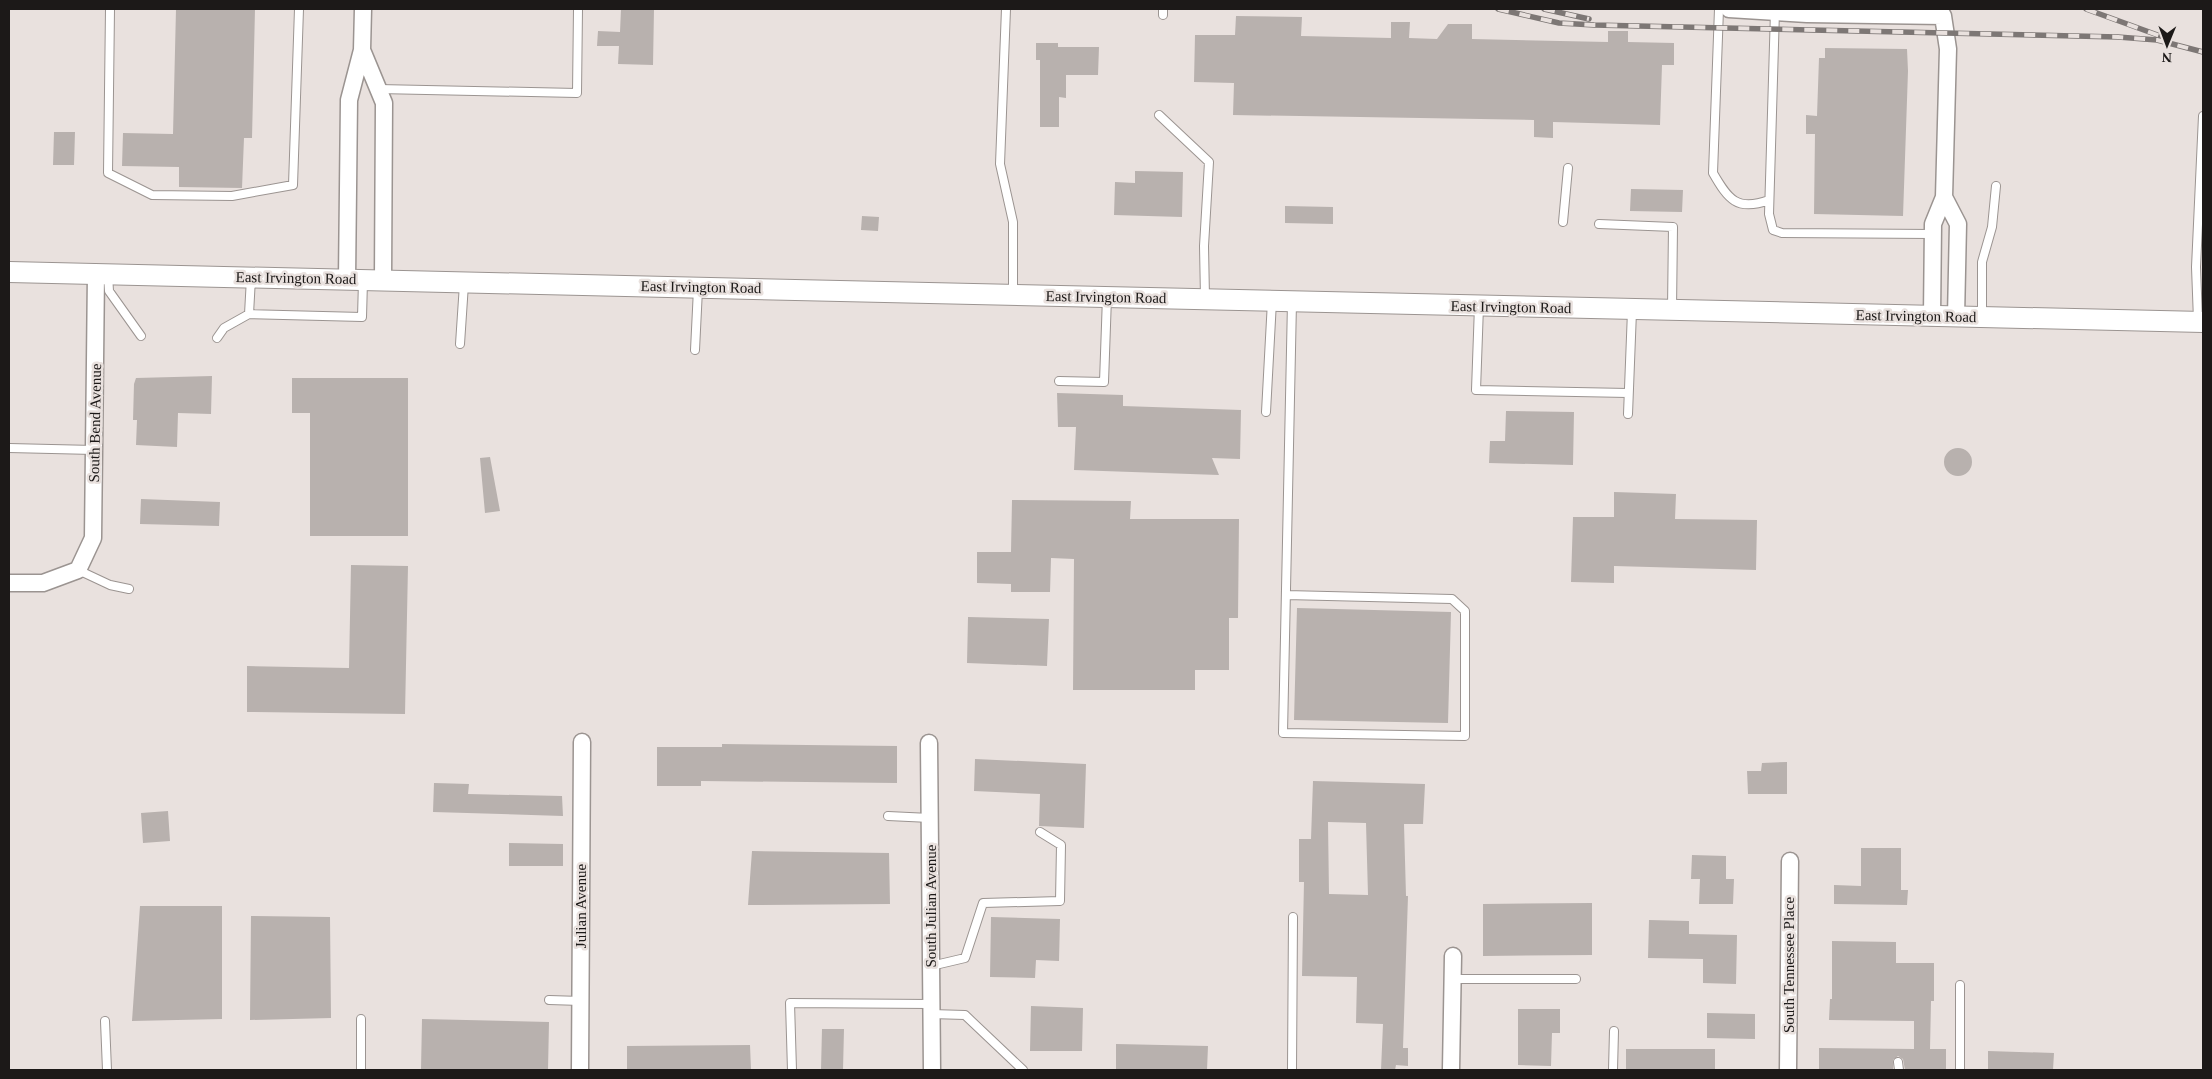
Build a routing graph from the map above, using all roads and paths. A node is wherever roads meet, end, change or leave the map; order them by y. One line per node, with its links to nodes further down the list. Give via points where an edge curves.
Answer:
1 (110, 9): 2 (lane, via 108,173 152,195 232,196 293,185)
2 (299, 9)
3 (362, 9): 10 (street)
4 (578, 9): 11 (lane, via 577,93)
5 (1006, 9): 28 (lane, via 1000,164 1013,222)
6 (1719, 9): 17 (lane, via 1713,173 1725,194 1734,202 1758,204)
7 (1729, 9): 8 (street)
8 (1775, 12): 9 (street); 17 (lane)
9 (1941, 12): 16 (street, via 1948,49)
10 (362, 50): 11 (street); 24 (street, via 349,100)
11 (378, 89): 25 (street, via 384,103)
12 (1159, 115): 30 (lane, via 1209,162 1204,246)
13 (2203, 116): 40 (lane, via 2196,267)
14 (1568, 168): 18 (lane)
15 (1996, 186): 39 (lane, via 1992,227 1982,262)
16 (1944, 197): 20 (street, via 1933,224); 38 (street, via 1958,224)
17 (1769, 200): 20 (lane, via 1770,223 1777,233)
18 (1564, 222)
19 (1599, 224): 35 (lane, via 1673,226)
20 (1933, 234): 37 (street)
21 (9, 272): 22 (street, East Irvington Road)
22 (102, 273): 23 (street, East Irvington Road); 41 (lane, via 109,291); 50 (street, South Bend Avenue)
23 (251, 278): 24 (street, East Irvington Road); 36 (lane)
24 (355, 279): 25 (street, East Irvington Road); 36 (lane, via 362,317)
25 (383, 280): 26 (street, East Irvington Road)
26 (464, 282): 27 (street, East Irvington Road); 43 (lane)
27 (698, 287): 28 (street, East Irvington Road); 44 (lane)
28 (1013, 295): 29 (street, East Irvington Road)
29 (1108, 297): 30 (street, East Irvington Road); 45 (lane, via 1104,382)
30 (1205, 300): 31 (street, East Irvington Road)
31 (1272, 301): 32 (street, East Irvington Road); 47 (lane)
32 (1292, 302): 33 (street, East Irvington Road); 54 (lane)
33 (1479, 306): 34 (street, East Irvington Road); 46 (lane, via 1476,390)
34 (1632, 310): 35 (street, East Irvington Road); 46 (lane)
35 (1672, 311): 37 (street, East Irvington Road)
36 (249, 314): 42 (lane, via 224,328)
37 (1932, 317): 38 (street, East Irvington Road)
38 (1956, 317): 39 (street, East Irvington Road)
39 (1982, 318): 40 (street, East Irvington Road)
40 (2200, 322)
41 (141, 336)
42 (216, 338)
43 (460, 344)
44 (695, 350)
45 (1059, 381)
46 (1628, 393): 48 (lane)
47 (1266, 412)
48 (1628, 414)
49 (9, 448): 50 (lane)
50 (94, 450): 51 (street, South Bend Avenue, via 93,538)
51 (78, 570): 52 (street, via 43,583); 53 (lane, via 110,585)
52 (9, 583)
53 (129, 589)
54 (1286, 595): 54 (lane, via 1283,733 1465,736 1465,611 1452,599)
55 (582, 742): 68 (street, Julian Avenue)
56 (929, 743): 58 (street, South Julian Avenue)
57 (888, 816): 58 (lane)
58 (930, 818): 63 (street, South Julian Avenue)
59 (1040, 832): 63 (lane, via 1061,845 1060,901 983,903 965,958)
60 (1790, 861): 82 (street, South Tennessee Place)
61 (1293, 917): 79 (lane)
62 (1453, 956): 64 (street)
63 (931, 966): 69 (street, South Julian Avenue)
64 (1452, 979): 65 (lane); 80 (street)
65 (1576, 979)
66 (1960, 985): 83 (lane)
67 (549, 1000): 68 (lane)
68 (580, 1001): 75 (street, Julian Avenue)
69 (931, 1009): 76 (lane, via 790,1003); 77 (street, South Julian Avenue); 78 (lane, via 965,1015)
70 (361, 1019): 74 (lane)
71 (105, 1021): 73 (lane)
72 (1614, 1031): 81 (lane)
73 (107, 1070)
74 (361, 1070)
75 (580, 1070)
76 (792, 1070)
77 (932, 1070)
78 (1023, 1070)
79 (1292, 1070)
80 (1451, 1070)
81 (1613, 1070)
82 (1788, 1070)
83 (1960, 1070)

